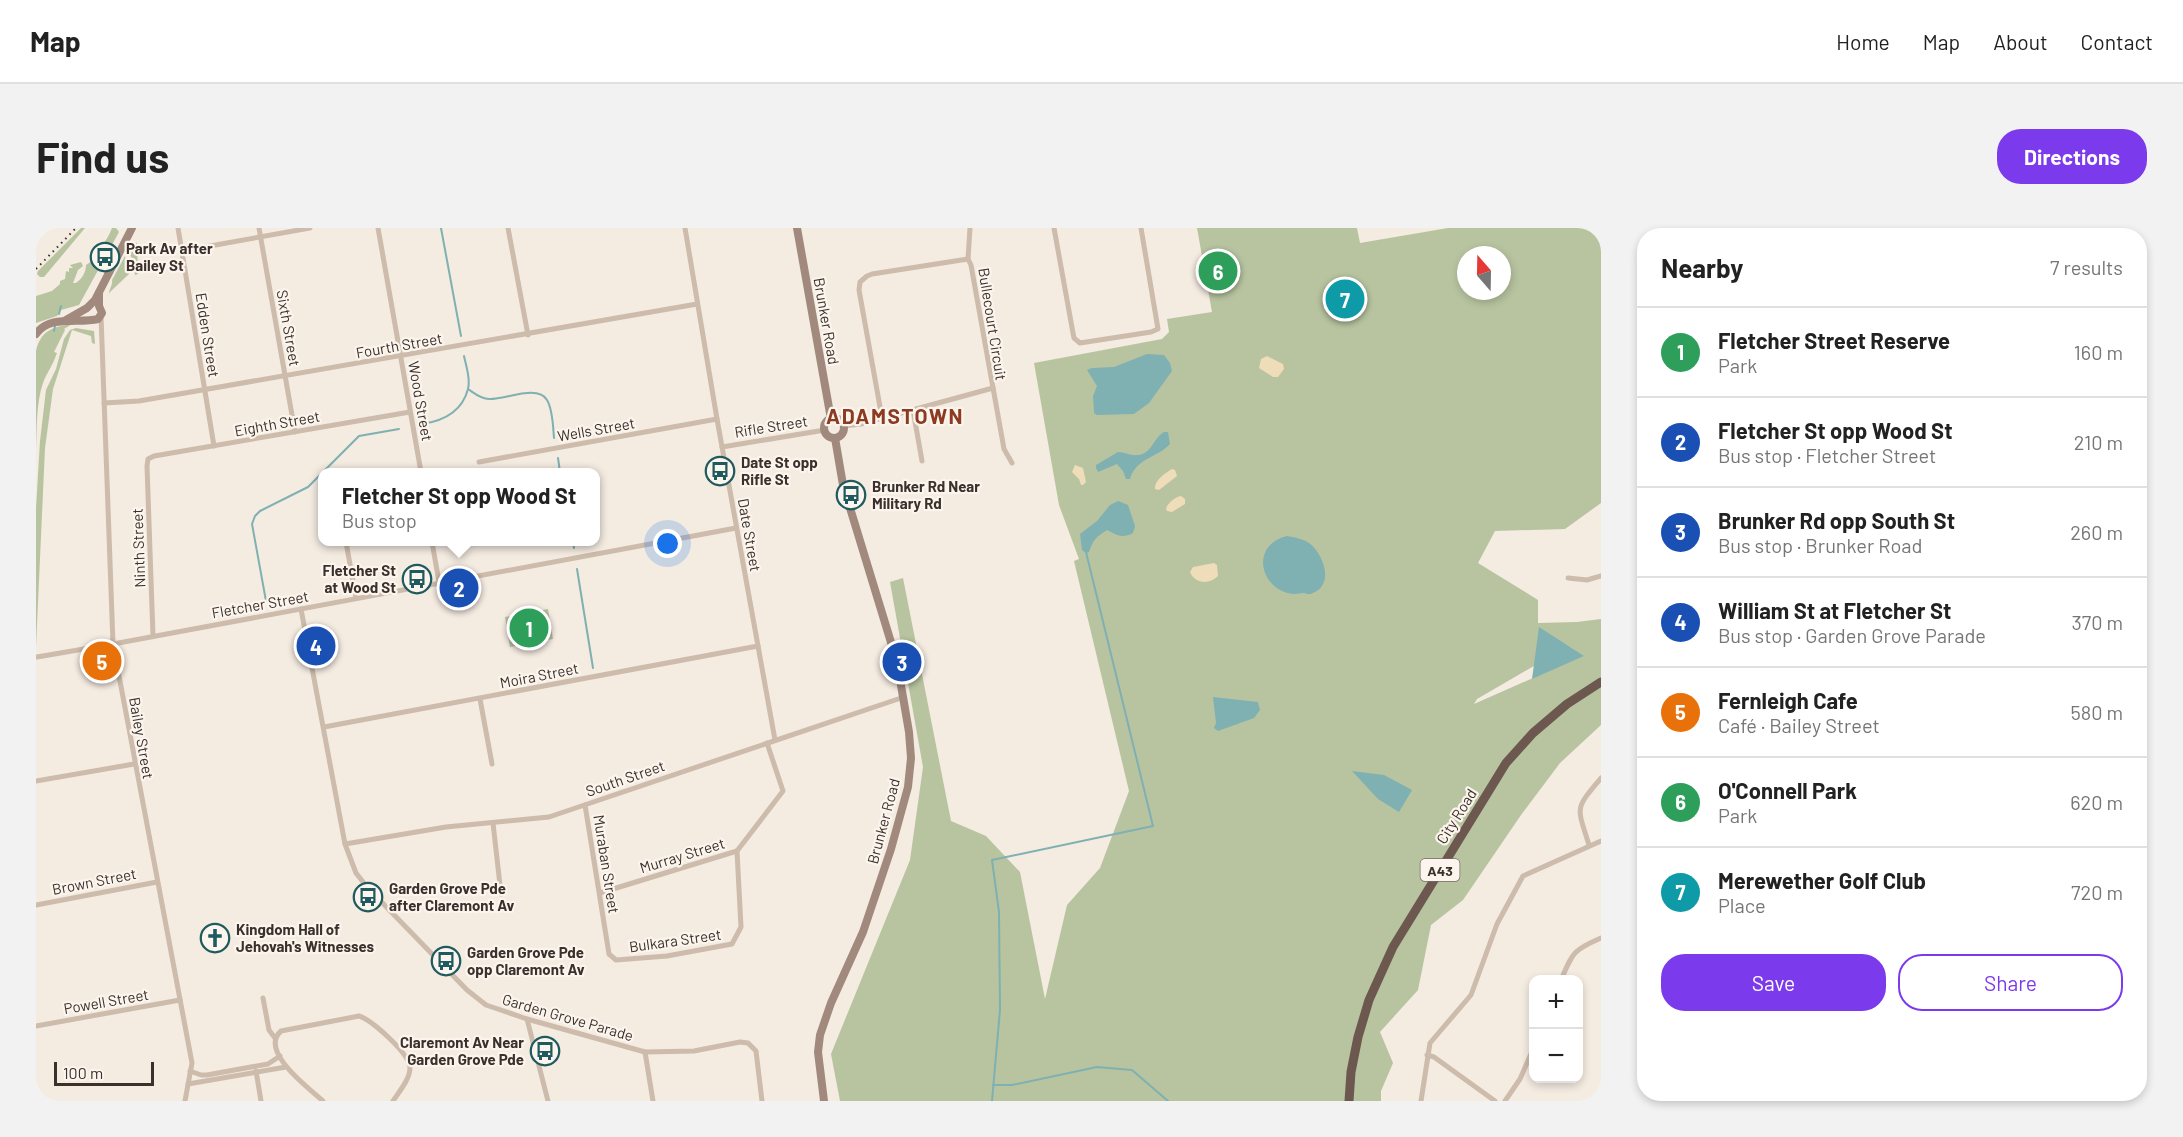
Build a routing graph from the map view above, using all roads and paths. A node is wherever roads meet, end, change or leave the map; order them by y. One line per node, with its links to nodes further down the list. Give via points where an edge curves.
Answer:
1 (132, 228): 16 (main road)
2 (178, 228): 13 (street, Edden Street)
3 (260, 228): 12 (street, Sixth Street)
4 (310, 228): 12 (street)
5 (378, 228): 23 (street, Wood Street)
6 (508, 228): 21 (street)
7 (685, 228): 15 (street, Date Street)
8 (797, 228): 32 (main road, Brunker Road)
9 (970, 228): 14 (street, Bullecourt Circuit)
10 (1054, 228): 11 (street, via 1073,333 1077,342 1083,343 1151,332 1158,327)
11 (1141, 228)
12 (261, 236): 13 (street); 24 (street, Sixth Street)
13 (182, 251): 26 (street, Edden Street)
14 (968, 259): 25 (street, Bullecourt Circuit); 30 (street, Bullecourt Circuit, via 872,274 860,282)
15 (697, 304): 21 (street, Fourth Street); 31 (street, Date Street)
16 (93, 306): 17 (main road, via 102,310); 18 (main road, via 86,314); 19 (main road)
17 (101, 315): 18 (main road); 22 (street, Bailey Street)
18 (91, 319): 19 (main road); 22 (street, Bailey Street)
19 (66, 320): 20 (main road, via 46,325)
20 (36, 334)
21 (528, 334): 23 (street, Fourth Street)
22 (101, 339): 27 (street, Bailey Street)
23 (401, 356): 24 (street, Fourth Street); 29 (street, Wood Street)
24 (285, 376): 26 (street, Fourth Street); 35 (street, Sixth Street)
25 (993, 388): 28 (street, Bullecourt Circuit); 42 (street, via 1004,449)
26 (205, 390): 27 (street, Fourth Street); 37 (street, Edden Street)
27 (104, 403): 53 (street, Bailey Street)
28 (913, 410): 30 (street, Bullecourt Circuit); 40 (street)
29 (410, 412): 35 (street, Eighth Street); 43 (street, Wood Street)
30 (882, 418): 33 (street, Bullecourt Circuit)
31 (717, 419): 38 (street, Date Street); 41 (street, Wells Street)
32 (831, 419): 33 (main road); 34 (main road)
33 (844, 426): 36 (main road, via 842,434)
34 (825, 430): 36 (main road); 38 (street, Rifle Street)
35 (295, 432): 37 (street, Eighth Street)
36 (835, 438): 57 (main road, Brunker Road, via 843,485)
37 (214, 446): 39 (street, Eighth Street)
38 (722, 447): 44 (street, Date Street)
39 (148, 459): 52 (street, Ninth Street)
40 (922, 461)
41 (479, 462)
42 (1012, 463)
43 (420, 468)
44 (736, 528): 49 (street, Fletcher Street); 54 (street, Date Street)
45 (347, 546): 50 (street)
46 (433, 546): 49 (street)
47 (1601, 576): 48 (street, via 1587,580)
48 (1568, 578)
49 (439, 582): 50 (street, Fletcher Street)
50 (356, 598): 51 (street, Fletcher Street)
51 (301, 609): 52 (street, Fletcher Street); 59 (street, Garden Grove Parade)
52 (153, 636): 53 (street, Fletcher Street)
53 (113, 644): 55 (street, Fletcher Street); 62 (street, Bailey Street)
54 (758, 646): 58 (street, Moira Street); 60 (street, Date Street)
55 (36, 657)
56 (1601, 681): 101 (highway, City Road / A43, via 1541,726 1506,763 1399,937 1369,1000 1356,1049)
57 (904, 697): 60 (street, South Street); 100 (main road, Brunker Road, via 911,758 908,787 863,932 820,1035 818,1052)
58 (480, 699): 59 (street, Moira Street); 63 (street)
59 (324, 727): 69 (street, Garden Grove Parade)
60 (775, 740): 61 (street, South Street)
61 (767, 743): 66 (street, South Street); 71 (street, via 783,791)
62 (134, 764): 65 (street); 72 (street, Bailey Street)
63 (492, 764)
64 (1601, 778): 70 (street, via 1579,809)
65 (36, 781)
66 (585, 805): 67 (street, South Street, via 549,817); 73 (street, Muraban Street)
67 (493, 823): 69 (street, South Street); 74 (street)
68 (1601, 841): 70 (street)
69 (345, 844): 81 (street, Garden Grove Parade, via 356,873 467,990 486,1005)
70 (1589, 845): 85 (street, via 1523,876 1497,924 1471,995 1430,1043)
71 (737, 851): 73 (street, Murray Street); 77 (street, Bulkara Street, via 741,927 732,944 667,956)
72 (157, 882): 75 (street, Brown Street); 80 (street, Bailey Street)
73 (600, 893): 77 (street, Muraban Street, via 609,954)
74 (501, 894)
75 (36, 904)
76 (1601, 938): 78 (street, via 1580,947 1571,956)
77 (616, 960)
78 (1563, 975)
79 (263, 998): 83 (street, via 269,1030)
80 (180, 1000): 82 (street, Powell Street); 90 (street, Bailey Street, via 192,1063)
81 (527, 1019): 84 (street, Garden Grove Parade); 97 (street)
82 (36, 1026)
83 (275, 1038): 86 (street); 96 (street, via 281,1031 365,1018 402,1052 410,1065 410,1074)
84 (645, 1052): 98 (street); 99 (street, Garden Grove Parade, via 694,1051 748,1043 756,1052)
85 (1427, 1055): 102 (street); 103 (street)
86 (280, 1056): 88 (street, via 271,1063); 89 (street)
87 (1529, 1057): 104 (street)
88 (255, 1066): 90 (street, via 207,1075); 91 (street)
89 (286, 1067): 91 (street); 95 (street)
90 (190, 1071): 92 (street, Bailey Street)
91 (256, 1073): 92 (street); 94 (street)
92 (188, 1084): 93 (street, Bailey Street)
93 (185, 1101)
94 (261, 1101)
95 (323, 1101)
96 (393, 1101)
97 (548, 1101)
98 (653, 1101)
99 (762, 1101)
100 (824, 1101)
101 (1349, 1101)
102 (1421, 1101)
103 (1495, 1101)
104 (1505, 1101)

